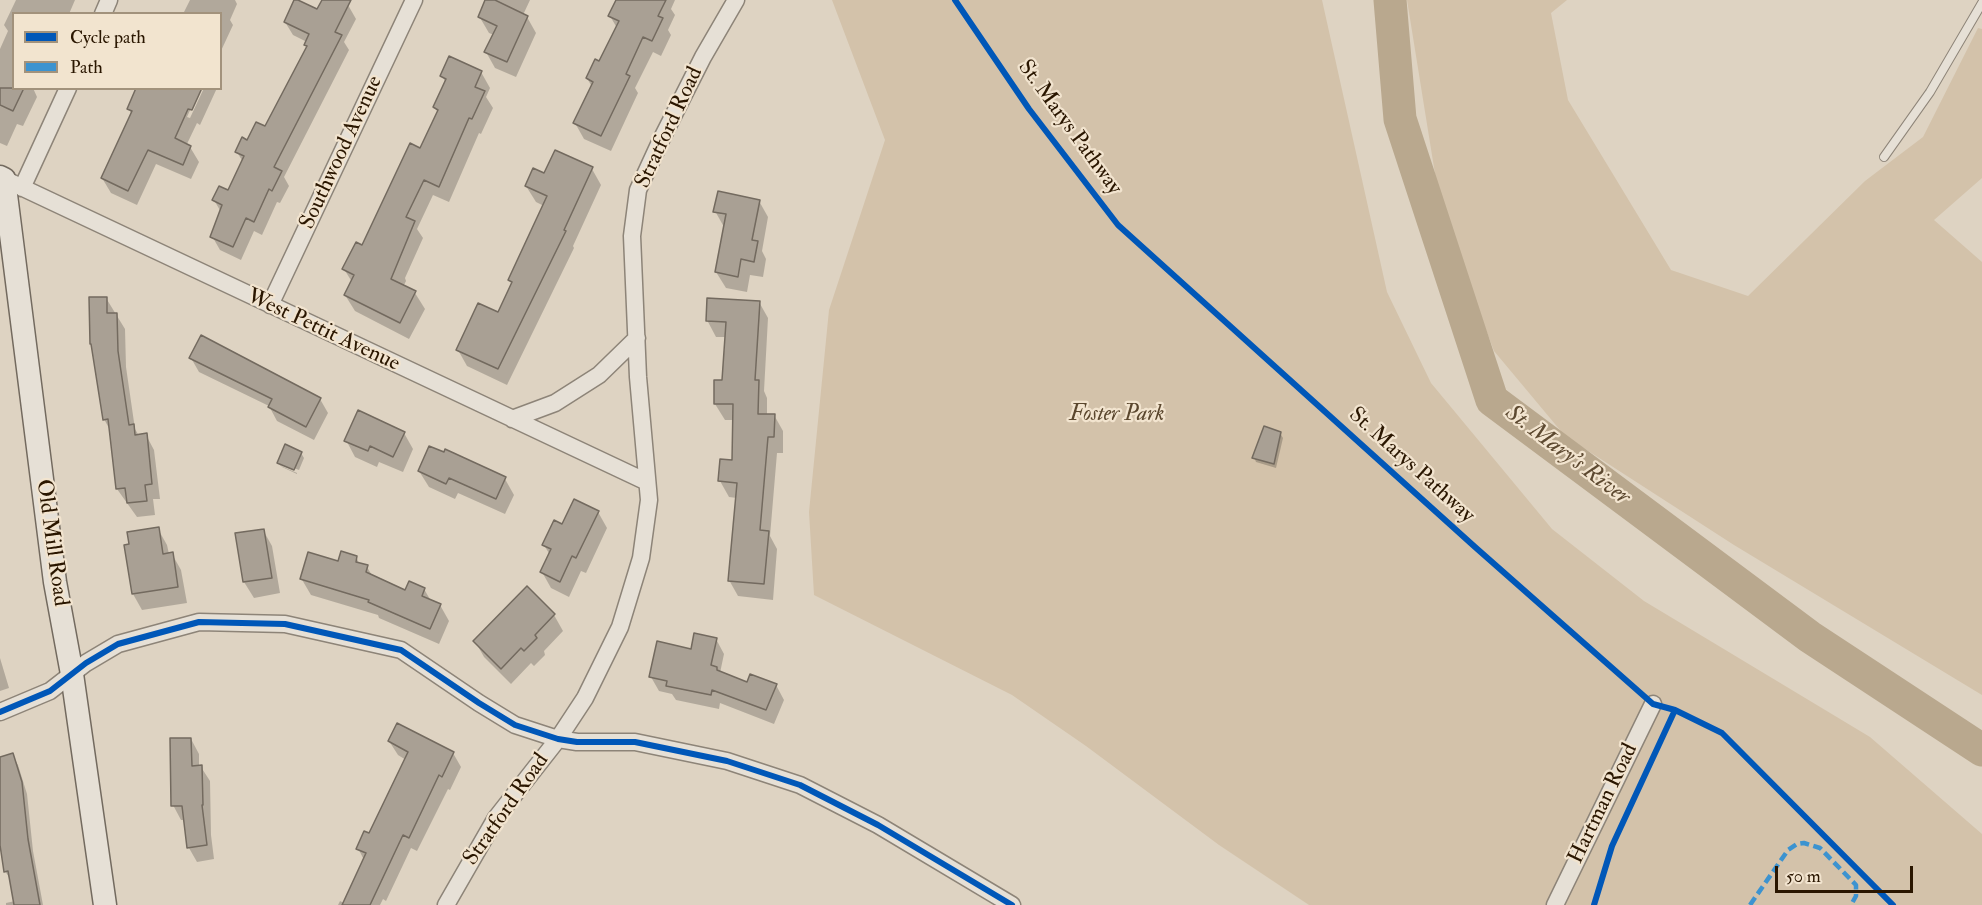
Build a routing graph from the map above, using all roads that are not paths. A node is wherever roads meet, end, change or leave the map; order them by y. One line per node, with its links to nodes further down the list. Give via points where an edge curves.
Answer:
1 (414, 0): 7 (street, Southwood Avenue)
2 (736, 0): 8 (street, Stratford Road, via 698,67 638,190 632,236)
3 (1982, 3): 5 (lane, via 1930,92)
4 (68, 90): 6 (street)
5 (1884, 157)
6 (9, 181): 7 (street, West Pettit Avenue); 11 (main road, Old Mill Road, via 55,582)
7 (270, 306): 9 (street, West Pettit Avenue)
8 (636, 338): 9 (street, via 599,375 555,403); 10 (street, Stratford Road)
9 (512, 419): 10 (street, West Pettit Avenue)
10 (647, 482): 14 (street, Stratford Road, via 649,500 641,558 620,627 585,698)
11 (72, 674): 13 (street, via 50,691); 14 (street, via 118,644 200,622 285,624 401,650 515,725); 15 (main road, Old Mill Road)
12 (1653, 704): 18 (street, Hartman Road)
13 (0, 712)
14 (558, 739): 16 (street, Stratford Road, via 496,818); 17 (street, via 635,742 728,761 800,785 878,825)
15 (105, 905)
16 (446, 905)
17 (1012, 905)
18 (1555, 905)

